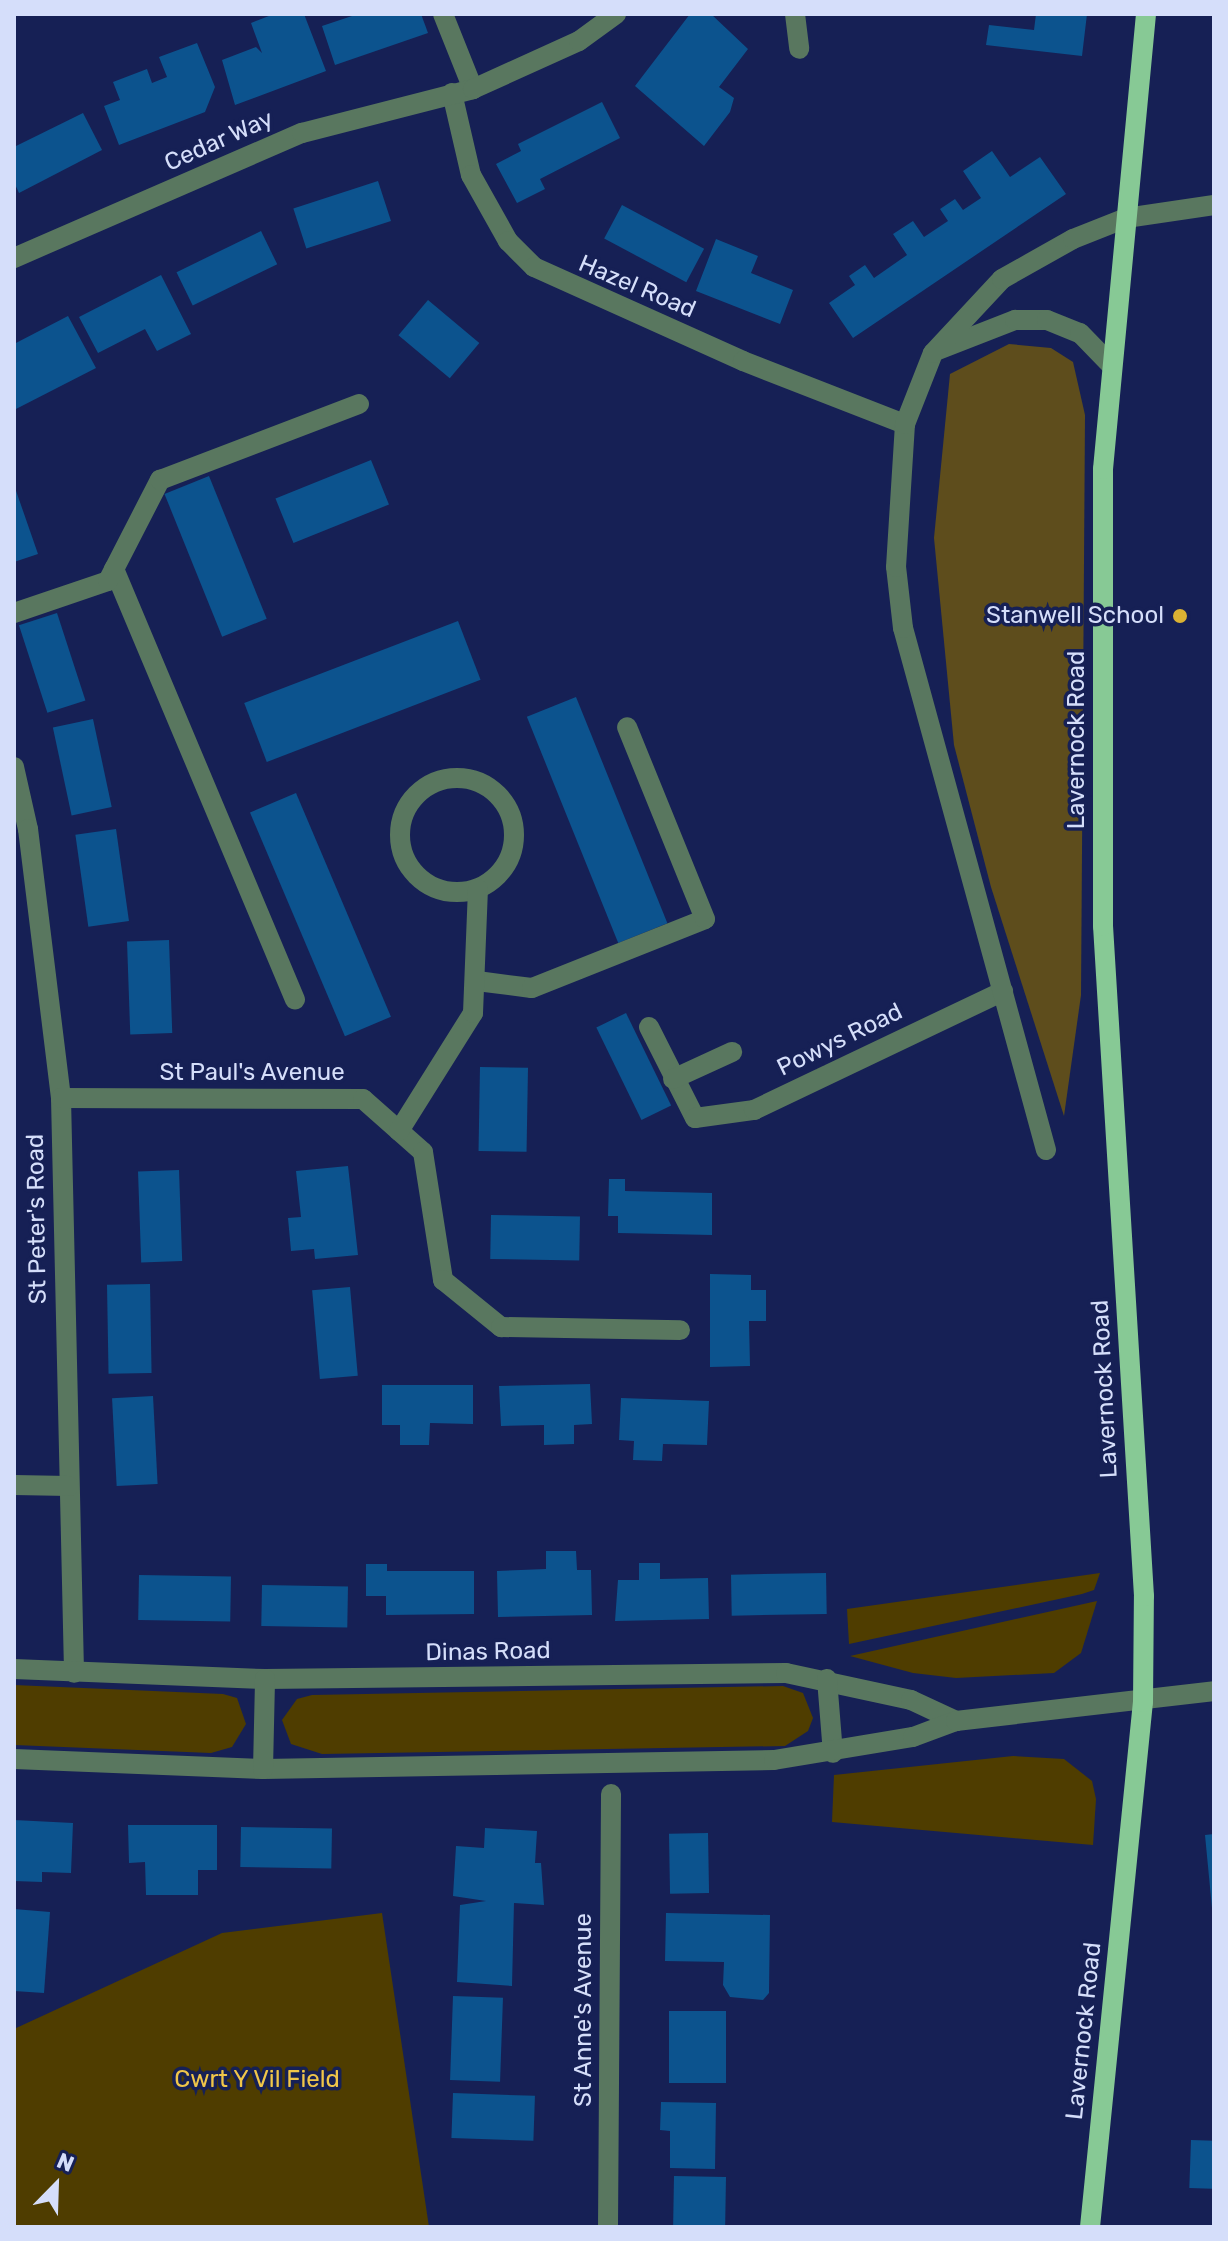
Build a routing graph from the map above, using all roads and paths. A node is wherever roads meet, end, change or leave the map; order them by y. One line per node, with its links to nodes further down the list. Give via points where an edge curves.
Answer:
1 (443, 14): 6 (street)
2 (616, 14): 6 (street, Cedar Way, via 579,41)
3 (795, 14): 5 (street)
4 (1146, 14): 9 (main road, Lavernock Road)
5 (799, 49)
6 (473, 89): 7 (street, Cedar Way)
7 (452, 93): 10 (street, Cedar Way, via 302,133); 14 (street, Hazel Road, via 476,186 508,241 534,267 743,361)
8 (1214, 205): 9 (street)
9 (1126, 218): 11 (street, via 1073,239 1002,279); 12 (main road, Lavernock Road)
10 (14, 258)
11 (933, 353): 12 (street, via 1002,324 1047,320 1080,333); 14 (street)
12 (1112, 366): 37 (main road, Lavernock Road, via 1103,469 1103,926 1144,1596)
13 (359, 404): 15 (street, via 160,480)
14 (905, 424): 21 (street, via 896,567 903,628)
15 (114, 569): 16 (street, via 108,581); 22 (street)
16 (14, 613)
17 (627, 727): 20 (street, via 705,919 532,988)
18 (14, 767): 26 (street, St Peter's Road, via 28,829)
19 (478, 889): 19 (street, via 440,890 416,874 402,850 405,812 431,784 468,779 486,786 510,812 513,849 506,866); 20 (street)
20 (477, 981): 27 (street, via 473,1013)
21 (1003, 991): 25 (street, Powys Road, via 754,1110 695,1118); 28 (street)
22 (295, 999)
23 (649, 1027): 25 (street)
24 (732, 1052): 25 (street)
25 (673, 1079)
26 (61, 1098): 27 (street, St Paul's Avenue, via 363,1099); 31 (street, St Peter's Road)
27 (399, 1131): 29 (street, St Paul's Avenue, via 423,1152 443,1280 501,1327)
28 (1046, 1150)
29 (680, 1330)
30 (14, 1485): 31 (street)
31 (69, 1486): 33 (street, St Peter's Road)
32 (14, 1669): 33 (street, Dinas Road)
33 (74, 1673): 34 (street, Dinas Road)
34 (265, 1679): 35 (street, Dinas Road, via 786,1673); 41 (street)
35 (827, 1679): 38 (street, Dinas Road, via 911,1700); 39 (street)
36 (1214, 1691): 37 (street)
37 (1143, 1702): 38 (street); 44 (main road, Lavernock Road)
38 (956, 1721): 39 (street, via 913,1737)
39 (833, 1753): 41 (street, via 661,1765)
40 (14, 1759): 41 (street)
41 (263, 1769)
42 (611, 1794): 43 (street, St Anne's Avenue)
43 (608, 2227)
44 (1090, 2227)

